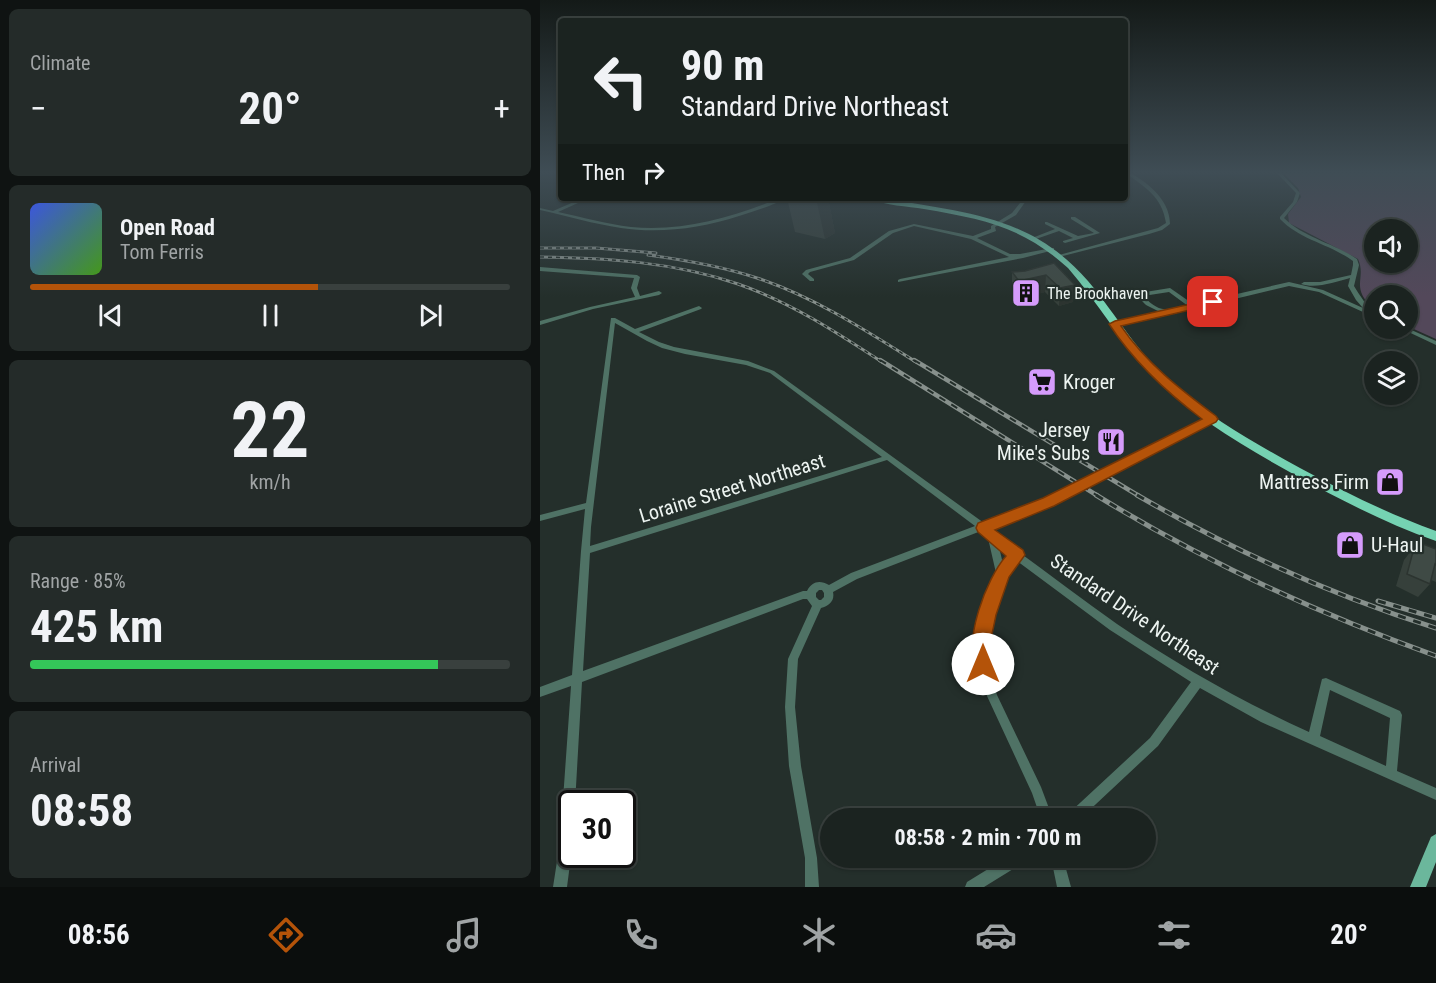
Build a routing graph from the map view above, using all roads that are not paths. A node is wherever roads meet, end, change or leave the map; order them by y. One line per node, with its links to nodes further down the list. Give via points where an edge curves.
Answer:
1 (565, 214): 2 (street, via 621,226 672,228)
2 (739, 214)
3 (947, 214): 9 (highway)
4 (1013, 214): 9 (street)
5 (1167, 214): 17 (street, via 1168,223 1160,230)
6 (1285, 214): 20 (street, via 1282,218 1301,232 1350,256 1356,265)
7 (1073, 218): 13 (street, via 1098,233)
8 (1047, 223): 10 (street)
9 (995, 225): 11 (street); 12 (highway)
10 (1056, 230): 12 (street); 13 (street)
11 (973, 238): 16 (street, via 1009,255); 19 (street, via 909,225 891,232 852,259 810,276)
12 (1034, 238): 15 (highway)
13 (1077, 238): 14 (street)
14 (1065, 242)
15 (1052, 249): 16 (street); 17 (highway)
16 (1023, 256): 21 (street)
17 (1061, 256): 31 (highway)
18 (540, 269): 24 (street, via 637,277 634,288)
19 (819, 275)
20 (1353, 276): 22 (street, via 1320,284); 25 (street, via 1351,286)
21 (900, 281)
22 (1289, 284): 26 (street); 28 (street, via 1321,291)
23 (658, 293): 24 (street)
24 (638, 297): 30 (street)
25 (1364, 305)
26 (1192, 307): 29 (street); 29 (street, via 1170,290 1139,295)
27 (699, 308): 32 (street)
28 (1364, 311)
29 (1166, 313): 31 (street)
30 (540, 322)
31 (1115, 324): 35 (highway, via 1155,373)
32 (636, 331): 36 (street, Standard Drive Northeast, via 669,349 729,358 772,372); 37 (street, Standard Drive Northeast, via 613,319)
33 (1418, 335): 34 (street)
34 (1436, 343)
35 (1212, 419): 39 (street, via 1065,493); 40 (highway, via 1344,497)
36 (889, 457): 39 (street, Standard Drive Northeast); 42 (street, Loraine Street Northeast)
37 (589, 505): 38 (street); 42 (street)
38 (540, 518)
39 (984, 528): 41 (street, Standard Drive Northeast); 45 (street, via 854,576)
40 (1436, 536)
41 (992, 537): 43 (street, Standard Drive Northeast); 44 (street)
42 (585, 551): 47 (street)
43 (1017, 555): 44 (street); 48 (street, Standard Drive Northeast, via 1114,627)
44 (1001, 573): 53 (street, via 981,639 983,664 992,696)
45 (830, 590): 46 (street, via 828,600); 46 (street, via 814,590)
46 (814, 600): 47 (street, via 803,595); 59 (street, via 793,659 790,707)
47 (577, 678): 49 (street); 58 (street)
48 (1198, 681): 50 (street, Standard Drive Northeast); 54 (street, via 1154,742)
49 (540, 692)
50 (1313, 740): 51 (street, Standard Drive Northeast); 51 (street, via 1326,683 1396,715)
51 (1391, 774): 52 (street, Standard Drive Northeast)
52 (1436, 794)
53 (1043, 808)
54 (1083, 808)
55 (1436, 842): 62 (main road)
56 (1002, 868): 60 (street)
57 (1059, 868): 61 (street)
58 (560, 887)
59 (812, 887)
60 (972, 887)
61 (1064, 887)
62 (1418, 887)

